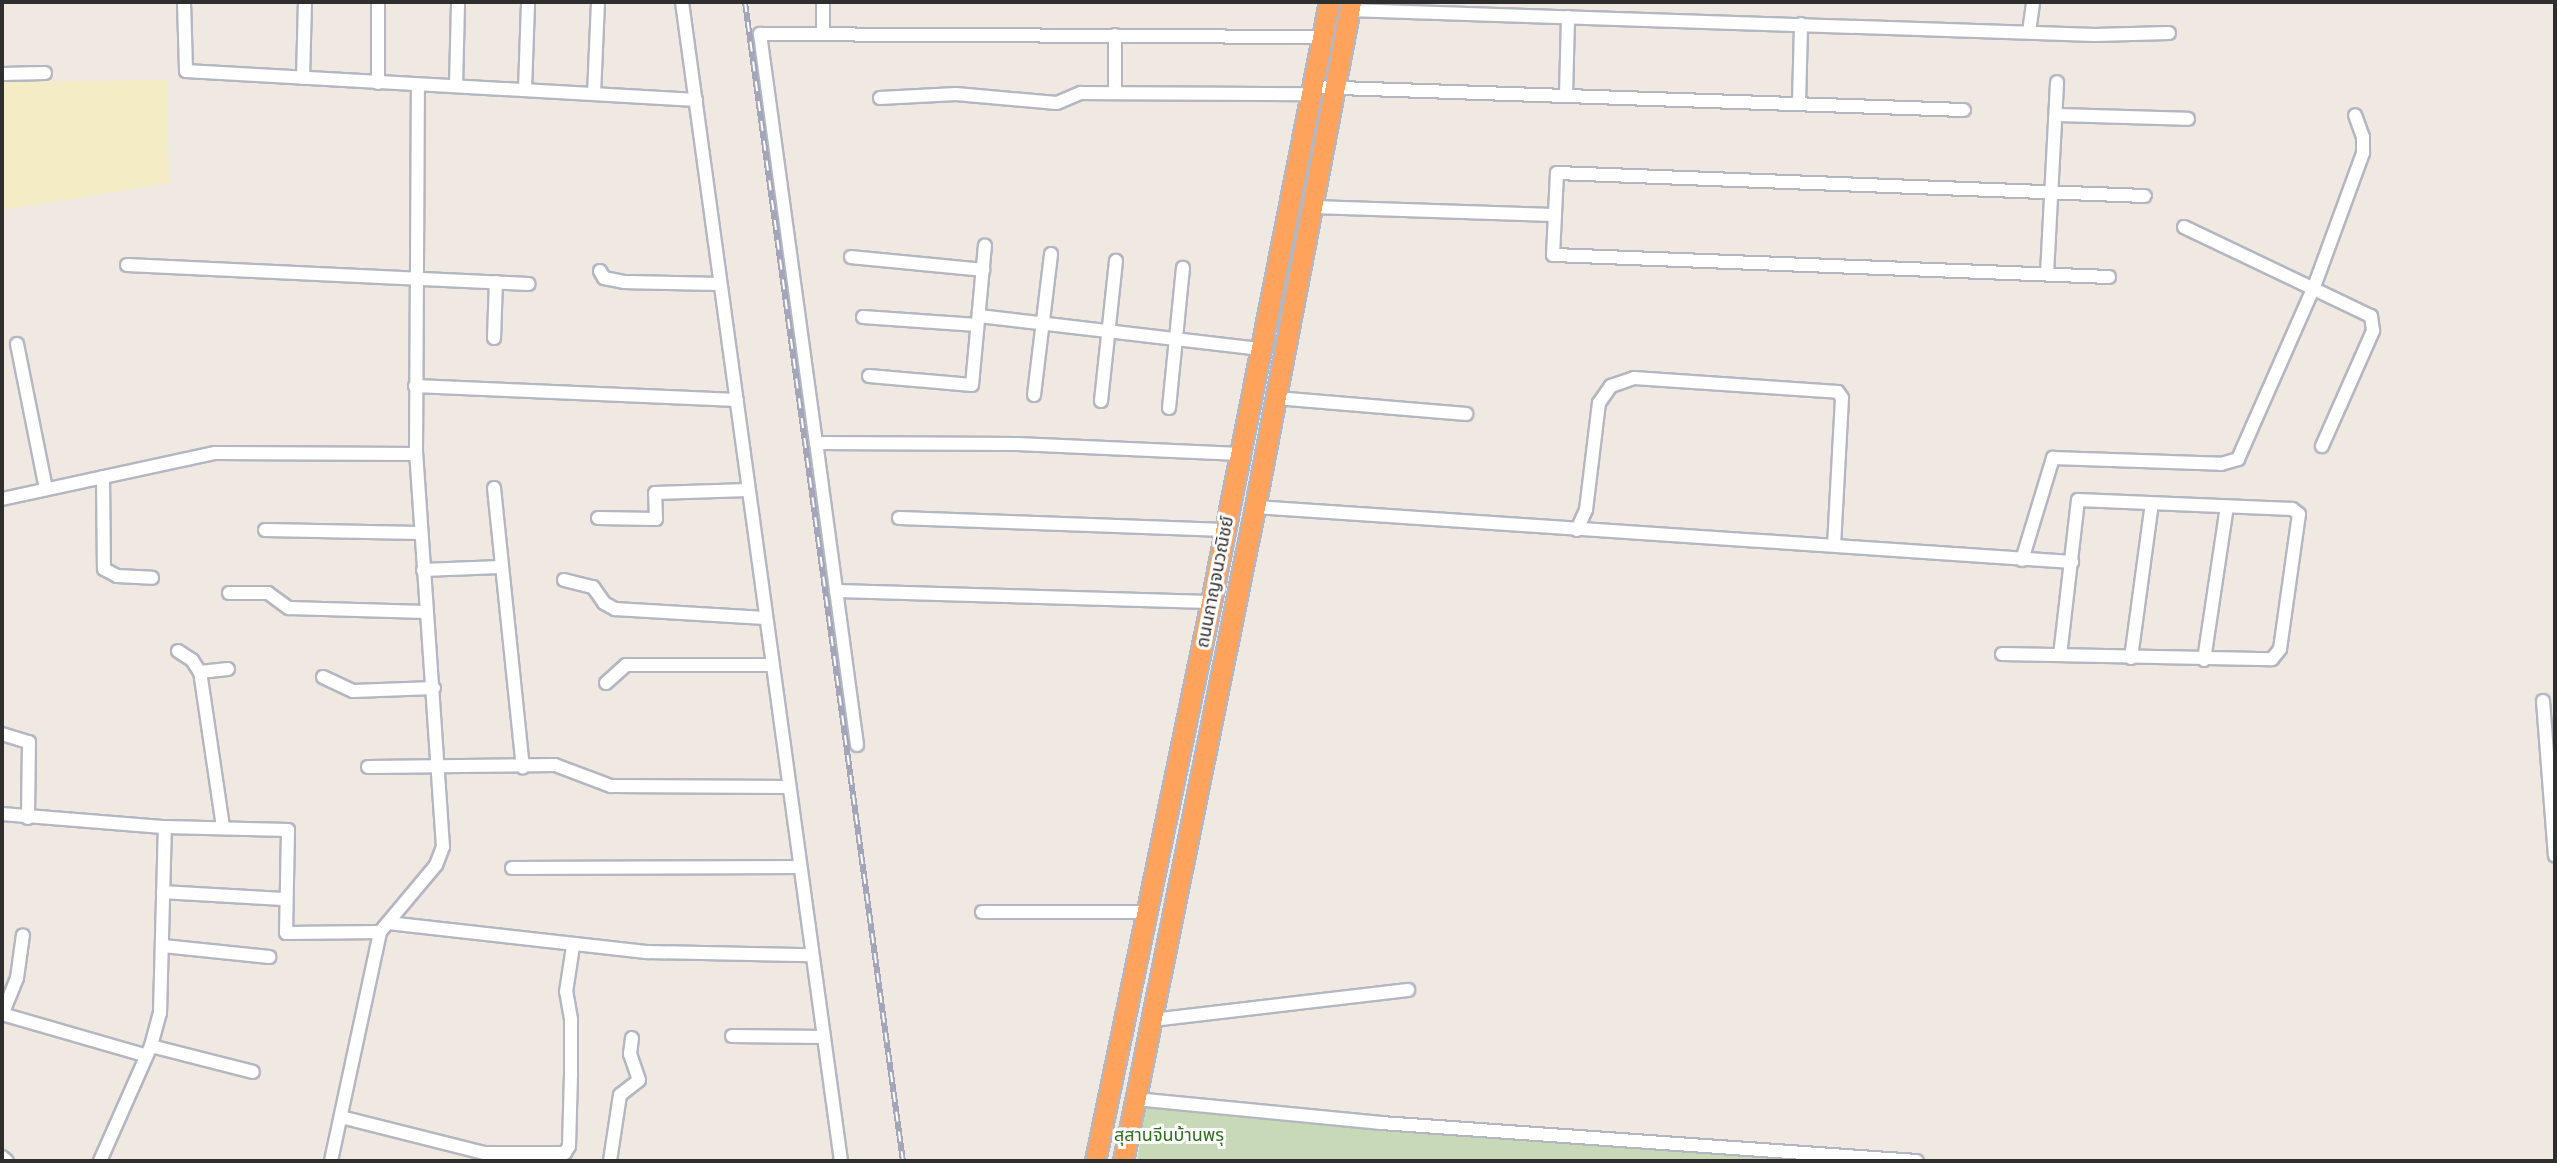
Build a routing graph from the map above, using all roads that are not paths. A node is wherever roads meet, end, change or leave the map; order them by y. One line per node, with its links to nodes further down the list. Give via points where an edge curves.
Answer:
1 (184, 2): 21 (street, via 186,71)
2 (305, 2): 21 (street)
3 (378, 2): 23 (street)
4 (458, 2): 25 (street)
5 (528, 2): 27 (street)
6 (598, 2): 30 (street)
7 (682, 2): 33 (street)
8 (823, 2): 16 (street)
9 (1329, 2): 18 (highway, ถนนกาญจนวณิชย์)
10 (2033, 2): 14 (street)
11 (1350, 6): 12 (street); 26 (highway, ถนนกาญจนวณิชย์)
12 (1568, 17): 13 (street); 31 (street)
13 (1801, 24): 14 (street); 34 (street)
14 (2029, 32): 15 (street)
15 (2169, 33)
16 (823, 34): 17 (street); 75 (street, via 760,34)
17 (1115, 35): 18 (street); 29 (street)
18 (1321, 37): 28 (highway, ถนนกาญจนวณิชย์)
19 (45, 73): 20 (street)
20 (2, 74)
21 (303, 78): 23 (street)
22 (2057, 82): 36 (street)
23 (378, 83): 24 (street)
24 (418, 85): 25 (street); 54 (street)
25 (456, 86): 27 (street)
26 (1334, 87): 28 (street); 31 (street); 41 (highway, ถนนกาญจนวณิชย์)
27 (525, 90): 30 (street)
28 (1310, 90): 29 (street); 66 (highway, ถนนกาญจนวณิชย์)
29 (1115, 93): 32 (street, via 1081,93 1057,103 956,94)
30 (594, 94): 33 (street)
31 (1566, 95): 34 (street)
32 (880, 98)
33 (696, 100): 57 (street)
34 (1799, 103): 35 (street)
35 (1964, 110)
36 (2056, 115): 38 (street); 39 (street)
37 (2355, 115): 58 (street, via 2363,153)
38 (2188, 119)
39 (2050, 194): 40 (street); 42 (street, via 1557,173); 52 (street)
40 (2145, 196)
41 (1312, 207): 42 (street); 70 (highway, ถนนกาญจนวณิชย์)
42 (1555, 215): 52 (street, via 1553,255)
43 (2184, 227): 58 (street)
44 (985, 246): 50 (street)
45 (1051, 254): 61 (street)
46 (851, 257): 50 (street)
47 (1116, 261): 62 (street)
48 (127, 265): 54 (street)
49 (1183, 268): 64 (street)
50 (984, 270): 60 (street)
51 (600, 271): 57 (street, via 604,278 624,282)
52 (2047, 274): 53 (street)
53 (2109, 277)
54 (415, 279): 55 (street); 68 (street)
55 (496, 282): 56 (street); 63 (street)
56 (529, 284)
57 (719, 284): 71 (street)
58 (2314, 287): 76 (street, via 2368,313 2375,324); 94 (street, via 2238,459 2221,464 2053,458)
59 (863, 317): 60 (street)
60 (978, 320): 61 (street); 67 (street, via 972,385)
61 (1043, 324): 62 (street); 69 (street)
62 (1109, 331): 64 (street); 72 (street)
63 (495, 338)
64 (1177, 340): 66 (street); 73 (street)
65 (17, 344): 81 (street)
66 (1259, 349): 78 (highway, ถนนกาญจนวณิชย์)
67 (869, 376)
68 (415, 386): 71 (street); 77 (street)
69 (1034, 395)
70 (1276, 398): 74 (street); 86 (highway, ถนนกาญจนวณิชย์)
71 (737, 400): 82 (street)
72 (1101, 401)
73 (1169, 408)
74 (1465, 414)
75 (816, 443): 78 (street, via 1017,444); 100 (street)
76 (2322, 446)
77 (416, 454): 79 (street, via 215,453); 92 (street)
78 (1240, 454): 90 (highway, ถนนกาญจนวณิชย์)
79 (103, 477): 81 (street); 98 (street, via 104,569 117,576)
80 (494, 488): 96 (street)
81 (47, 489): 83 (street)
82 (748, 490): 87 (street, via 656,493 656,519); 104 (street)
83 (2, 499)
84 (2152, 503): 85 (street); 95 (street, via 2078,500); 108 (street)
85 (2227, 507): 109 (street); 109 (street, via 2295,510 2300,517 2279,653 2268,660)
86 (1255, 508): 91 (street); 142 (highway, ถนนกาญจนวณิชย์)
87 (598, 518)
88 (899, 518): 90 (street)
89 (265, 530): 92 (street)
90 (1226, 530): 102 (highway, ถนนกาญจนวณิชย์)
91 (1577, 530): 93 (street); 93 (street, via 1586,510 1601,398 1619,381 1647,379 1838,392 1842,398)
92 (419, 533): 97 (street)
93 (1834, 544): 94 (street)
94 (2022, 560): 95 (street)
95 (2072, 562): 107 (street)
96 (500, 567): 97 (street); 121 (street)
97 (423, 570): 103 (street)
98 (152, 578)
99 (564, 580): 104 (street, via 593,586 606,605 615,608)
100 (836, 591): 102 (street); 118 (street)
101 (229, 593): 103 (street, via 268,593 289,608)
102 (1211, 602): 133 (highway, ถนนกาญจนวณิชย์)
103 (426, 612): 115 (street)
104 (765, 618): 110 (street)
105 (178, 652): 112 (street, via 192,660)
106 (2002, 654): 107 (street)
107 (2060, 655): 108 (street)
108 (2131, 658): 109 (street)
109 (2204, 660)
110 (772, 665): 114 (street, via 626,665); 122 (street)
111 (228, 669): 112 (street)
112 (201, 674): 126 (street)
113 (323, 677): 115 (street, via 353,691)
114 (606, 683)
115 (433, 688): 120 (street)
116 (2543, 701): 127 (street)
117 (2, 734): 124 (street, via 29,742)
118 (857, 745)
119 (368, 767): 120 (street)
120 (439, 767): 121 (street); 134 (street, via 442,853)
121 (523, 767): 122 (street, via 560,766 611,786)
122 (789, 787): 128 (street)
123 (2, 814): 124 (street)
124 (28, 818): 125 (street)
125 (165, 827): 126 (street); 130 (street)
126 (223, 827): 131 (street, via 288,830)
127 (2555, 856)
128 (799, 867): 129 (street); 138 (street)
129 (512, 868)
130 (163, 892): 131 (street); 136 (street)
131 (286, 899): 134 (street, via 286,933)
132 (982, 912): 133 (street)
133 (1145, 912): 157 (highway, ถนนกาญจนวณิชย์)
134 (384, 928): 137 (street); 149 (street)
135 (23, 935): 141 (street, via 17,978)
136 (163, 946): 139 (street); 146 (street, via 160,1013)
137 (573, 946): 138 (street); 151 (street, via 566,992 572,1019 568,1148 561,1154)
138 (811, 956): 144 (street)
139 (269, 957)
140 (1408, 990): 142 (street)
141 (2, 1015): 146 (street)
142 (1152, 1020): 148 (highway, ถนนกาญจนวณิชย์)
143 (732, 1036): 144 (street)
144 (823, 1037): 156 (street)
145 (632, 1038): 155 (street, via 630,1054 639,1080 620,1095)
146 (147, 1050): 147 (street); 153 (street)
147 (253, 1072)
148 (1136, 1099): 158 (highway, ถนนกาญจนวณิชย์); 159 (street, via 1381,1124)
149 (341, 1117): 151 (street, via 475,1152); 154 (street)
150 (2, 1157): 152 (street)
151 (534, 1159)
152 (7, 1161)
153 (100, 1161)
154 (331, 1161)
155 (610, 1161)
156 (841, 1161)
157 (1095, 1161)
158 (1123, 1161)
159 (1917, 1161)

